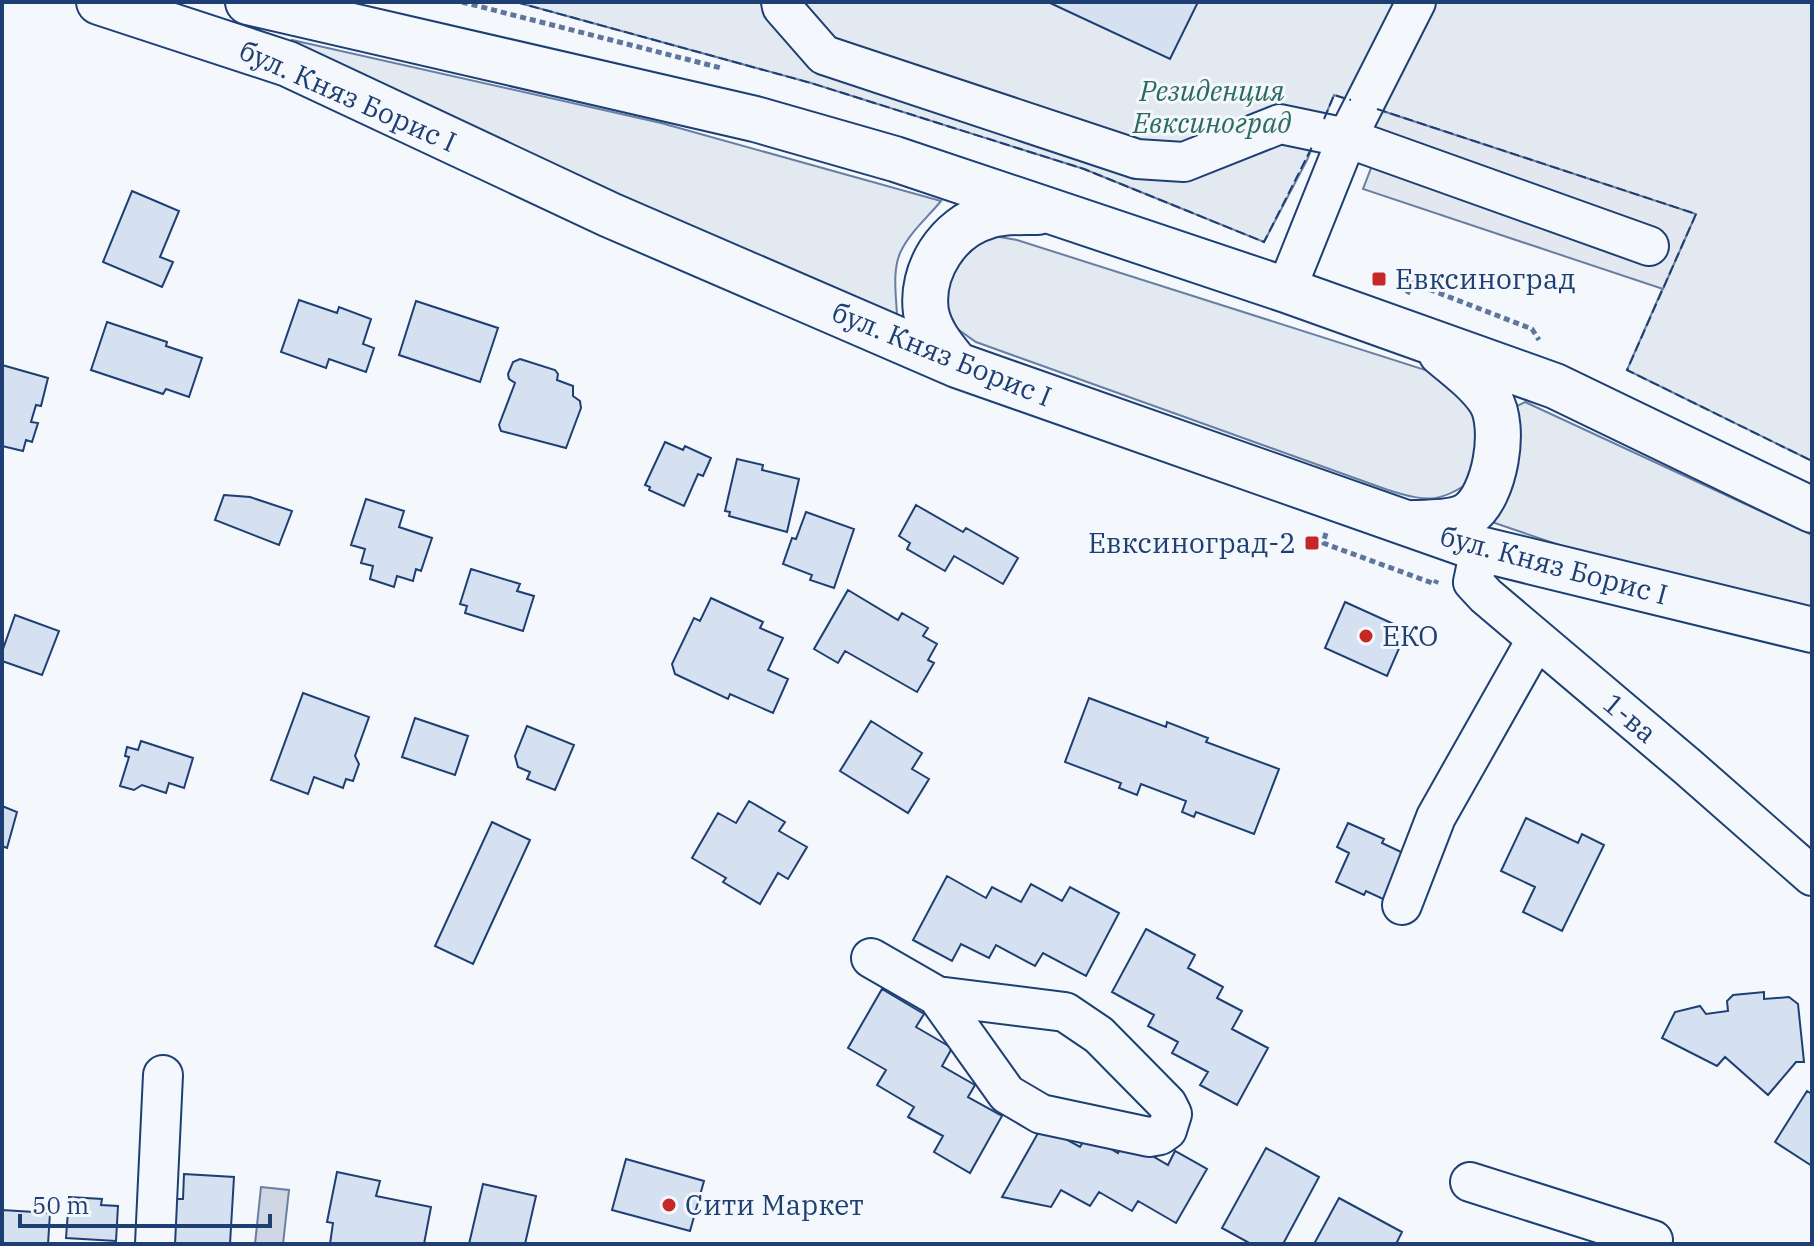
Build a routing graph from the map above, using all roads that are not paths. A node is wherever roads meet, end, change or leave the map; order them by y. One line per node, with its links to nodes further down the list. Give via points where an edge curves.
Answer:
1 (99, 2): 10 (highway, бул. Княз Борис I, via 288,64 610,215)
2 (248, 2): 6 (highway, бул. Княз Борис I, via 755,119)
3 (781, 2): 5 (street, via 824,55 1137,159 1184,162 1280,124)
4 (1416, 2): 5 (street)
5 (1347, 138): 7 (street); 8 (street)
6 (1052, 212): 8 (highway, бул. Княз Борис I); 10 (highway, via 988,216 960,229 939,252 928,281 926,312 937,341)
7 (1649, 246)
8 (1286, 290): 9 (highway, бул. Княз Борис I)
9 (1423, 338): 11 (highway, бул. Княз Борис I, via 1555,386); 12 (highway, via 1490,400 1499,445 1491,478 1468,515)
10 (957, 365): 12 (highway, бул. Княз Борис I)
11 (1812, 510)
12 (1412, 524): 13 (highway, бул. Княз Борис I)
13 (1480, 549): 14 (highway, бул. Княз Борис I); 15 (street, 1-ва, via 1473,582)
14 (1812, 630)
15 (1536, 640): 16 (street, 1-ва); 17 (street, via 1436,817)
16 (1812, 876)
17 (1402, 905)
18 (871, 958): 19 (street)
19 (937, 996): 19 (street, via 1007,1094 1041,1114 1149,1137 1167,1130 1172,1114 1167,1104 1099,1035 1065,1012)
20 (163, 1075): 23 (street)
21 (1470, 1182): 22 (street)
22 (1653, 1240)
23 (155, 1244)

